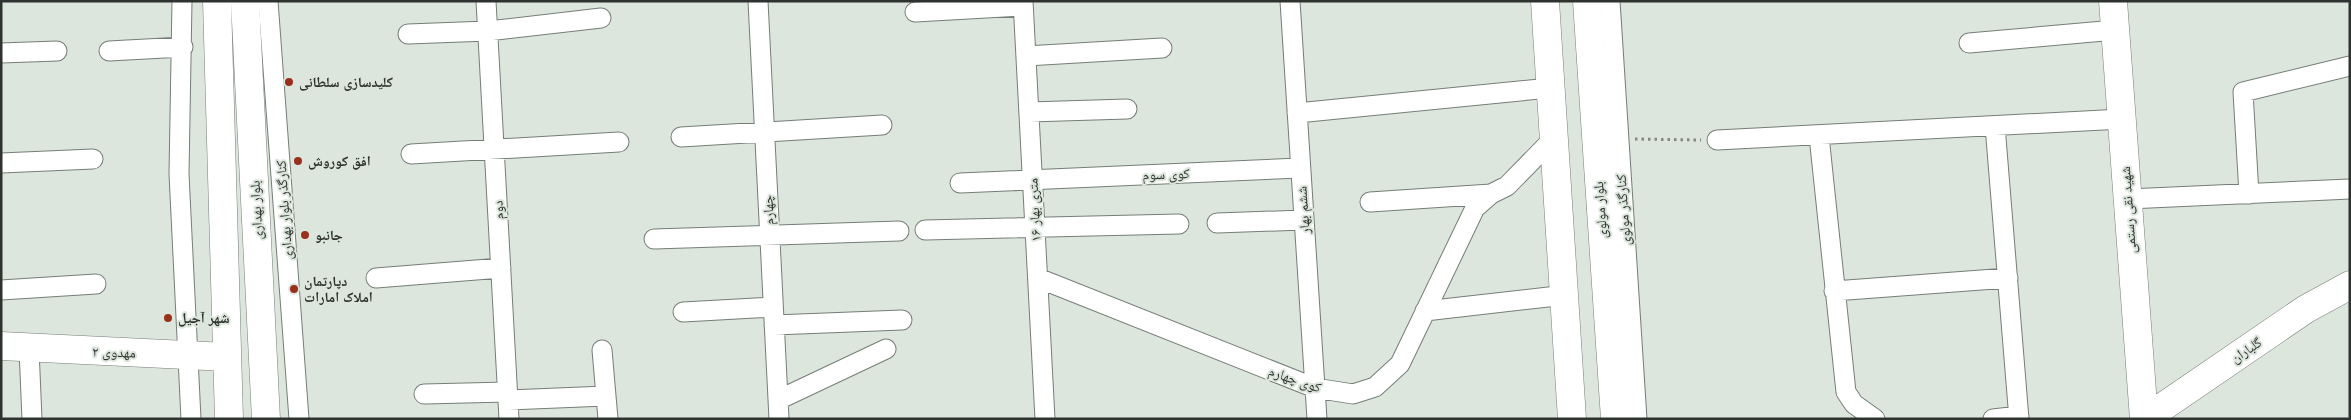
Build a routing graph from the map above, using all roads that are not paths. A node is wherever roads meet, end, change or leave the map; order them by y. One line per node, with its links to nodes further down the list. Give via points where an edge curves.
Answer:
1 (182, 1): 19 (street)
2 (217, 1): 77 (main road)
3 (245, 1): 87 (main road, بلوار بهداری)
4 (268, 1): 88 (street, کنارگذر بلوار بهداری)
5 (486, 1): 16 (street, دوم)
6 (758, 1): 33 (street, چهارم)
7 (1290, 1): 29 (street, ششم بهار)
8 (1545, 1): 26 (main road)
9 (1587, 1): 93 (main road, بلوار مولوی)
10 (1610, 1): 94 (street, کنارگذر مولوی)
11 (2113, 1): 15 (main road, شهید نقی رستمی)
12 (1023, 4): 13 (street); 24 (street, ۱۶ متری بهار)
13 (915, 12)
14 (601, 18): 16 (street)
15 (2115, 30): 18 (street); 30 (main road, شهید نقی رستمی)
16 (488, 31): 17 (street); 39 (street, دوم)
17 (408, 34)
18 (1969, 43)
19 (183, 47): 22 (street); 76 (street, via 179,174)
20 (1162, 48): 24 (street)
21 (57, 51): 23 (street)
22 (109, 51)
23 (1, 53)
24 (1026, 56): 28 (street, ۱۶ متری بهار)
25 (2350, 66): 48 (street, via 2243,92)
26 (1550, 88): 29 (street); 36 (main road)
27 (1127, 109): 28 (street)
28 (1029, 112): 44 (street, ۱۶ متری بهار)
29 (1297, 113): 43 (street, ششم بهار)
30 (2122, 119): 32 (street); 49 (main road, شهید نقی رستمی)
31 (882, 125): 33 (street)
32 (1995, 126): 34 (street); 62 (street)
33 (764, 133): 35 (street); 57 (street, چهارم)
34 (1819, 136): 37 (street); 66 (street)
35 (681, 137)
36 (1554, 138): 47 (street, کوی چهارم, via 1507,186); 67 (main road)
37 (1717, 140)
38 (619, 142): 39 (street)
39 (495, 150): 40 (street); 59 (street, دوم)
40 (411, 154)
41 (93, 159): 42 (street)
42 (1, 163)
43 (1300, 168): 44 (street, کوی سوم); 51 (street, ششم بهار)
44 (1032, 179): 45 (street, کوی سوم); 54 (street, ۱۶ متری بهار)
45 (960, 183)
46 (2350, 189): 48 (street)
47 (1490, 194): 50 (street); 68 (street, کوی چهارم, via 1475,208)
48 (2249, 194): 49 (street)
49 (2128, 199): 97 (main road, شهید نقی رستمی)
50 (1370, 202)
51 (1304, 220): 52 (street); 78 (street, ششم بهار)
52 (1217, 223)
53 (1179, 224): 54 (street)
54 (1034, 226): 55 (street); 61 (street, ۱۶ متری بهار)
55 (925, 230)
56 (899, 231): 57 (street)
57 (770, 235): 58 (street); 70 (street, چهارم)
58 (654, 239)
59 (501, 268): 60 (street); 81 (street, دوم)
60 (376, 278)
61 (1038, 278): 78 (street, کوی چهارم); 90 (street, ۱۶ متری بهار)
62 (2008, 278): 66 (street); 83 (street)
63 (96, 284): 65 (street)
64 (2350, 285): 97 (main road, گلباران, via 2306,309)
65 (1, 290)
66 (1834, 291): 95 (street, via 1846,392 1854,404)
67 (1566, 295): 68 (street); 92 (main road)
68 (1425, 310): 78 (street, کوی چهارم, via 1400,364 1375,387 1353,394)
69 (683, 312): 70 (street)
70 (774, 316): 71 (street); 82 (street, چهارم)
71 (902, 320)
72 (1, 346): 73 (main road, مهدوی ۲)
73 (29, 348): 76 (main road, مهدوی ۲); 84 (street)
74 (886, 349): 82 (street)
75 (602, 350): 80 (street)
76 (187, 355): 77 (main road, مهدوی ۲); 85 (street)
77 (227, 357): 86 (main road)
78 (1315, 388): 91 (street, ششم بهار)
79 (424, 394): 81 (street)
80 (606, 396): 81 (street); 89 (street)
81 (508, 404)
82 (779, 409)
83 (2019, 418): 96 (street)
84 (32, 419)
85 (191, 419)
86 (229, 419)
87 (266, 419)
88 (299, 419)
89 (608, 419)
90 (1045, 419)
91 (1317, 419)
92 (1572, 419)
93 (1614, 419)
94 (1637, 419)
95 (1875, 419)
96 (1993, 419)
97 (2145, 419)

